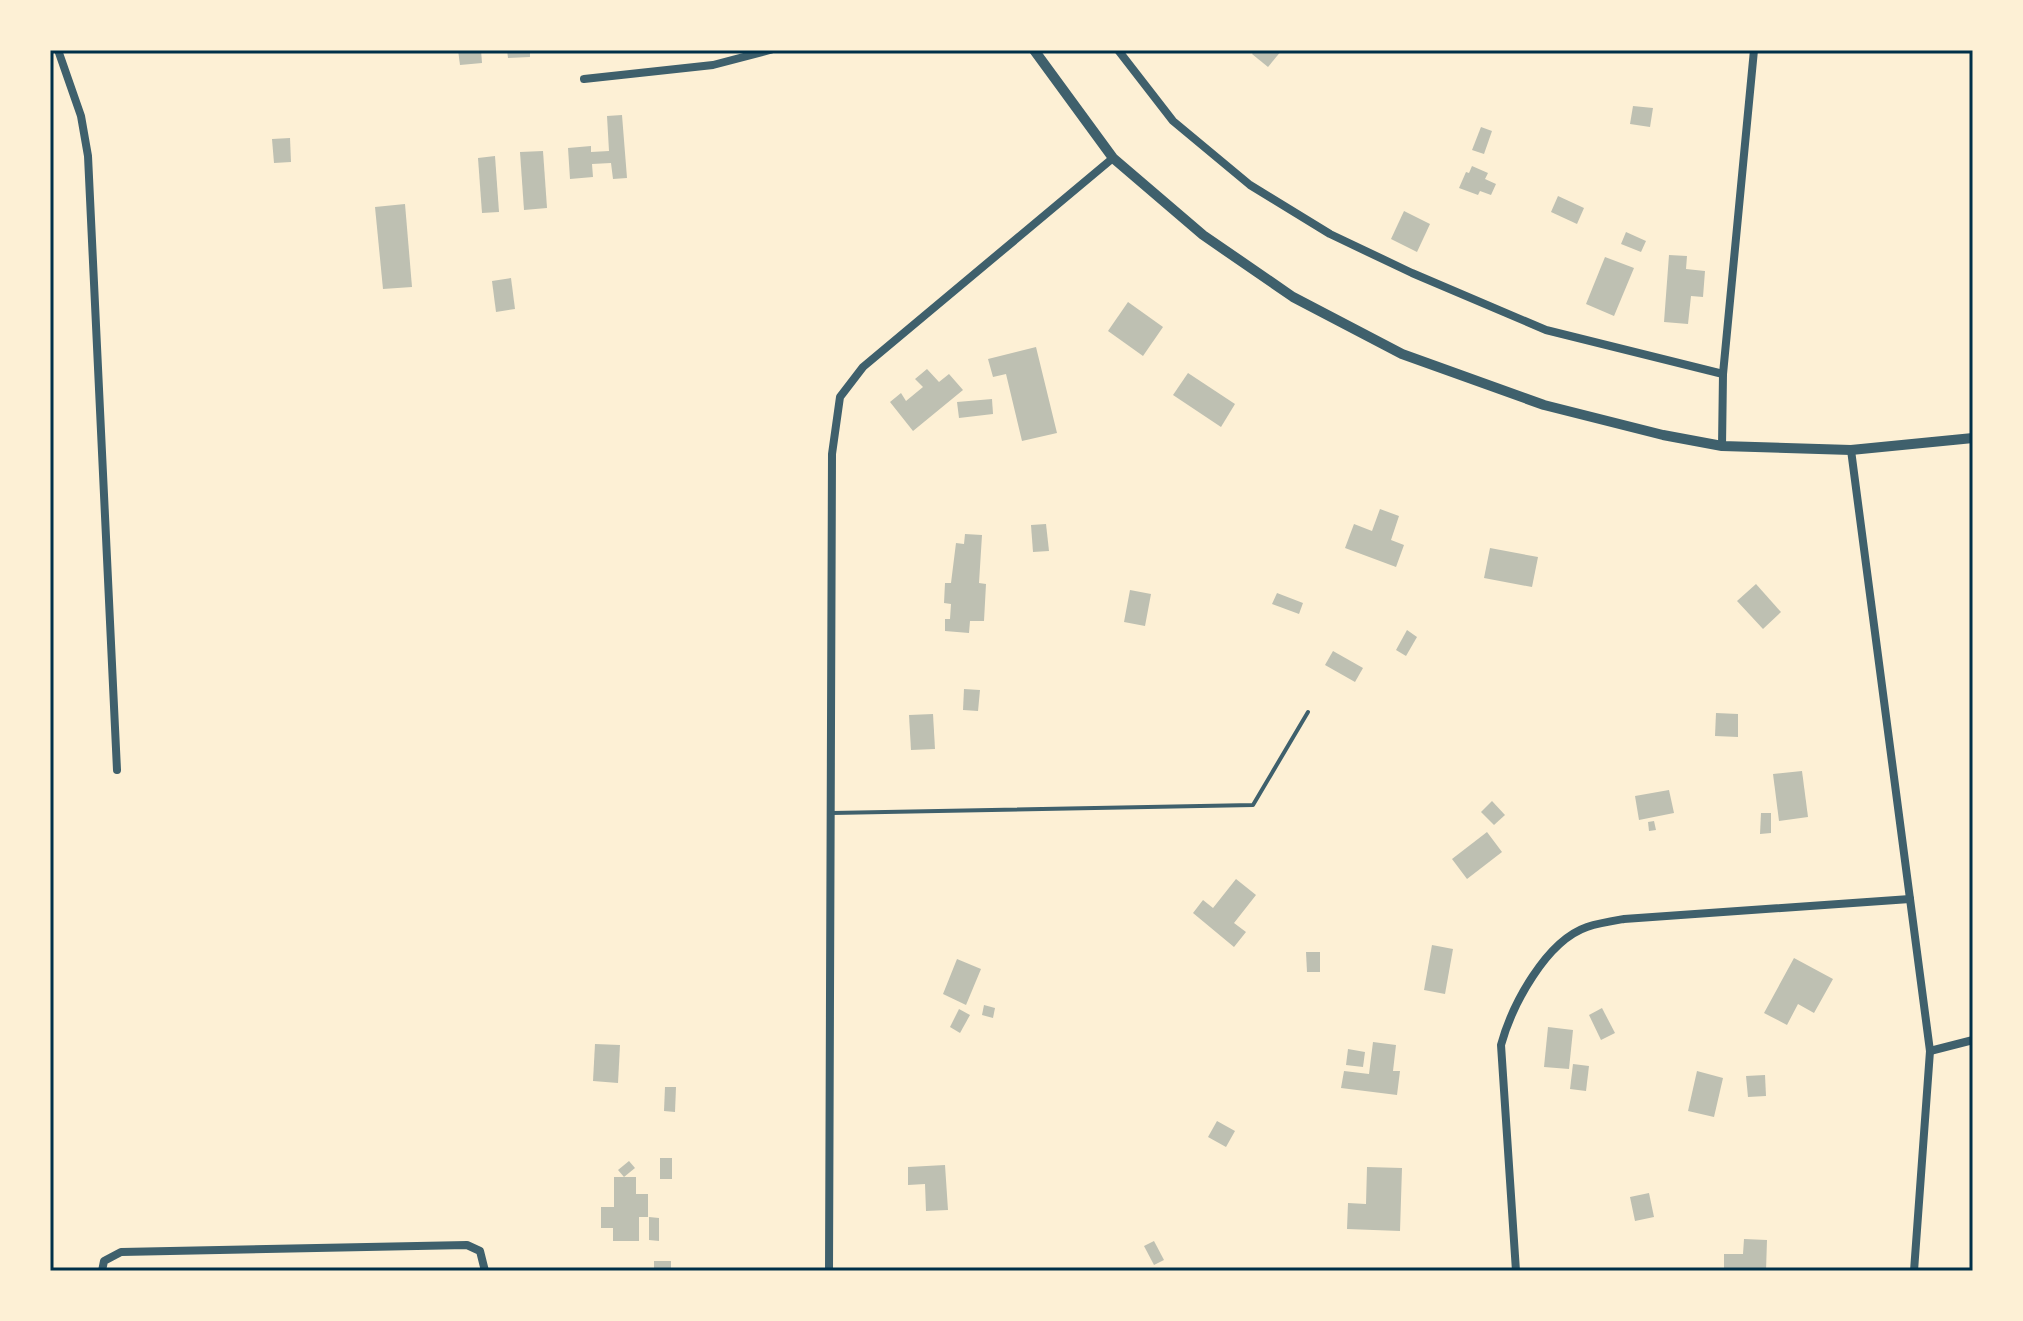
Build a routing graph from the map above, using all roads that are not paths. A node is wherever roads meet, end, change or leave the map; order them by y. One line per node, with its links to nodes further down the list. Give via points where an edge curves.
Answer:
1 (58, 50): 13 (street, via 81,116 88,156)
2 (770, 50): 6 (street, via 713,65)
3 (1034, 50): 7 (street)
4 (1118, 50): 8 (street, via 1173,121 1250,185 1330,234 1546,330)
5 (1754, 50): 8 (street)
6 (584, 79)
7 (1113, 158): 10 (street, via 1203,235 1293,297 1402,354 1544,405); 14 (street, via 863,367 840,397 832,454)
8 (1723, 374): 10 (street)
9 (1973, 438): 11 (street)
10 (1722, 446): 11 (street)
11 (1851, 450): 15 (street)
12 (1308, 712): 14 (lane, via 1253,805)
13 (117, 770)
14 (830, 813): 20 (street)
15 (1910, 899): 17 (street); 21 (street, via 1624,919 1585,927 1554,949 1508,1021 1501,1045)
16 (1973, 1040): 17 (street)
17 (1930, 1051): 22 (street)
18 (102, 1271): 19 (street, via 104,1261 121,1252 467,1245 480,1251)
19 (485, 1271)
20 (829, 1271)
21 (1516, 1271)
22 (1914, 1271)

